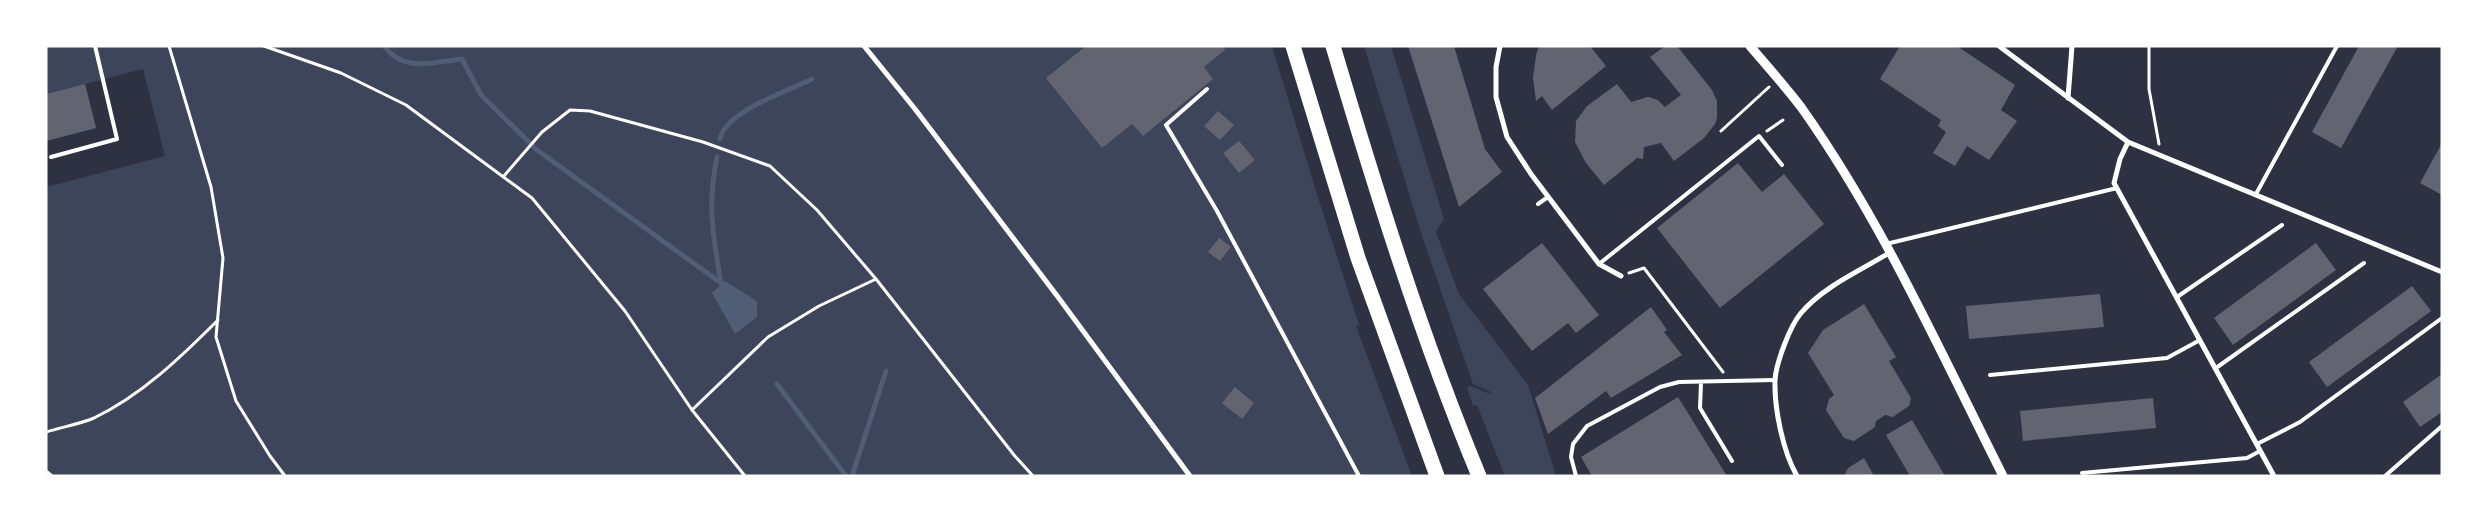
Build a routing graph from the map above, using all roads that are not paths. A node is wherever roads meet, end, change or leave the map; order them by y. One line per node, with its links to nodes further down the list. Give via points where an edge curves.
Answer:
1 (95, 46): 13 (lane, via 117,139)
2 (864, 46): 38 (street, via 1052,289)
3 (1293, 46): 40 (highway, via 1361,267)
4 (1333, 46): 41 (highway, via 1412,298 1456,422)
5 (1500, 46): 17 (street, via 1496,98 1502,122 1517,153)
6 (1750, 46): 20 (street, via 1801,107 1845,174)
7 (1999, 46): 11 (street)
8 (2072, 46): 11 (street)
9 (2337, 46): 16 (lane)
10 (1208, 89): 39 (lane, via 1166,125)
11 (2068, 98): 12 (street)
12 (2128, 142): 15 (street, via 2114,182); 16 (street)
13 (51, 157)
14 (1782, 165): 23 (lane, via 1759,136)
15 (2117, 188): 20 (lane); 26 (street)
16 (2256, 194): 24 (street)
17 (1548, 197): 18 (lane); 23 (street)
18 (1538, 204)
19 (2282, 225): 26 (lane)
20 (1884, 244): 21 (street)
21 (1889, 254): 31 (street, via 1830,288 1801,314 1783,351); 44 (street, via 1917,303)
22 (2364, 263): 29 (lane)
23 (1599, 264): 25 (street)
24 (2442, 272)
25 (1622, 276)
26 (2178, 297): 28 (street)
27 (2442, 318): 34 (lane, via 2300,422)
28 (2200, 340): 29 (street); 30 (lane, via 2167,358)
29 (2216, 368): 34 (street)
30 (1990, 375)
31 (1776, 380): 32 (lane); 43 (street, via 1780,428)
32 (1701, 383): 36 (lane, via 1700,408); 42 (lane, via 1669,384 1586,426 1573,444 1571,457)
33 (2442, 426): 46 (lane)
34 (2257, 444): 35 (street)
35 (2260, 451): 37 (lane, via 2247,458); 45 (street)
36 (1732, 461)
37 (2082, 473)
38 (1190, 476)
39 (1359, 476)
40 (1437, 476)
41 (1479, 476)
42 (1576, 476)
43 (1797, 476)
44 (2003, 476)
45 (2274, 476)
46 (2385, 476)

